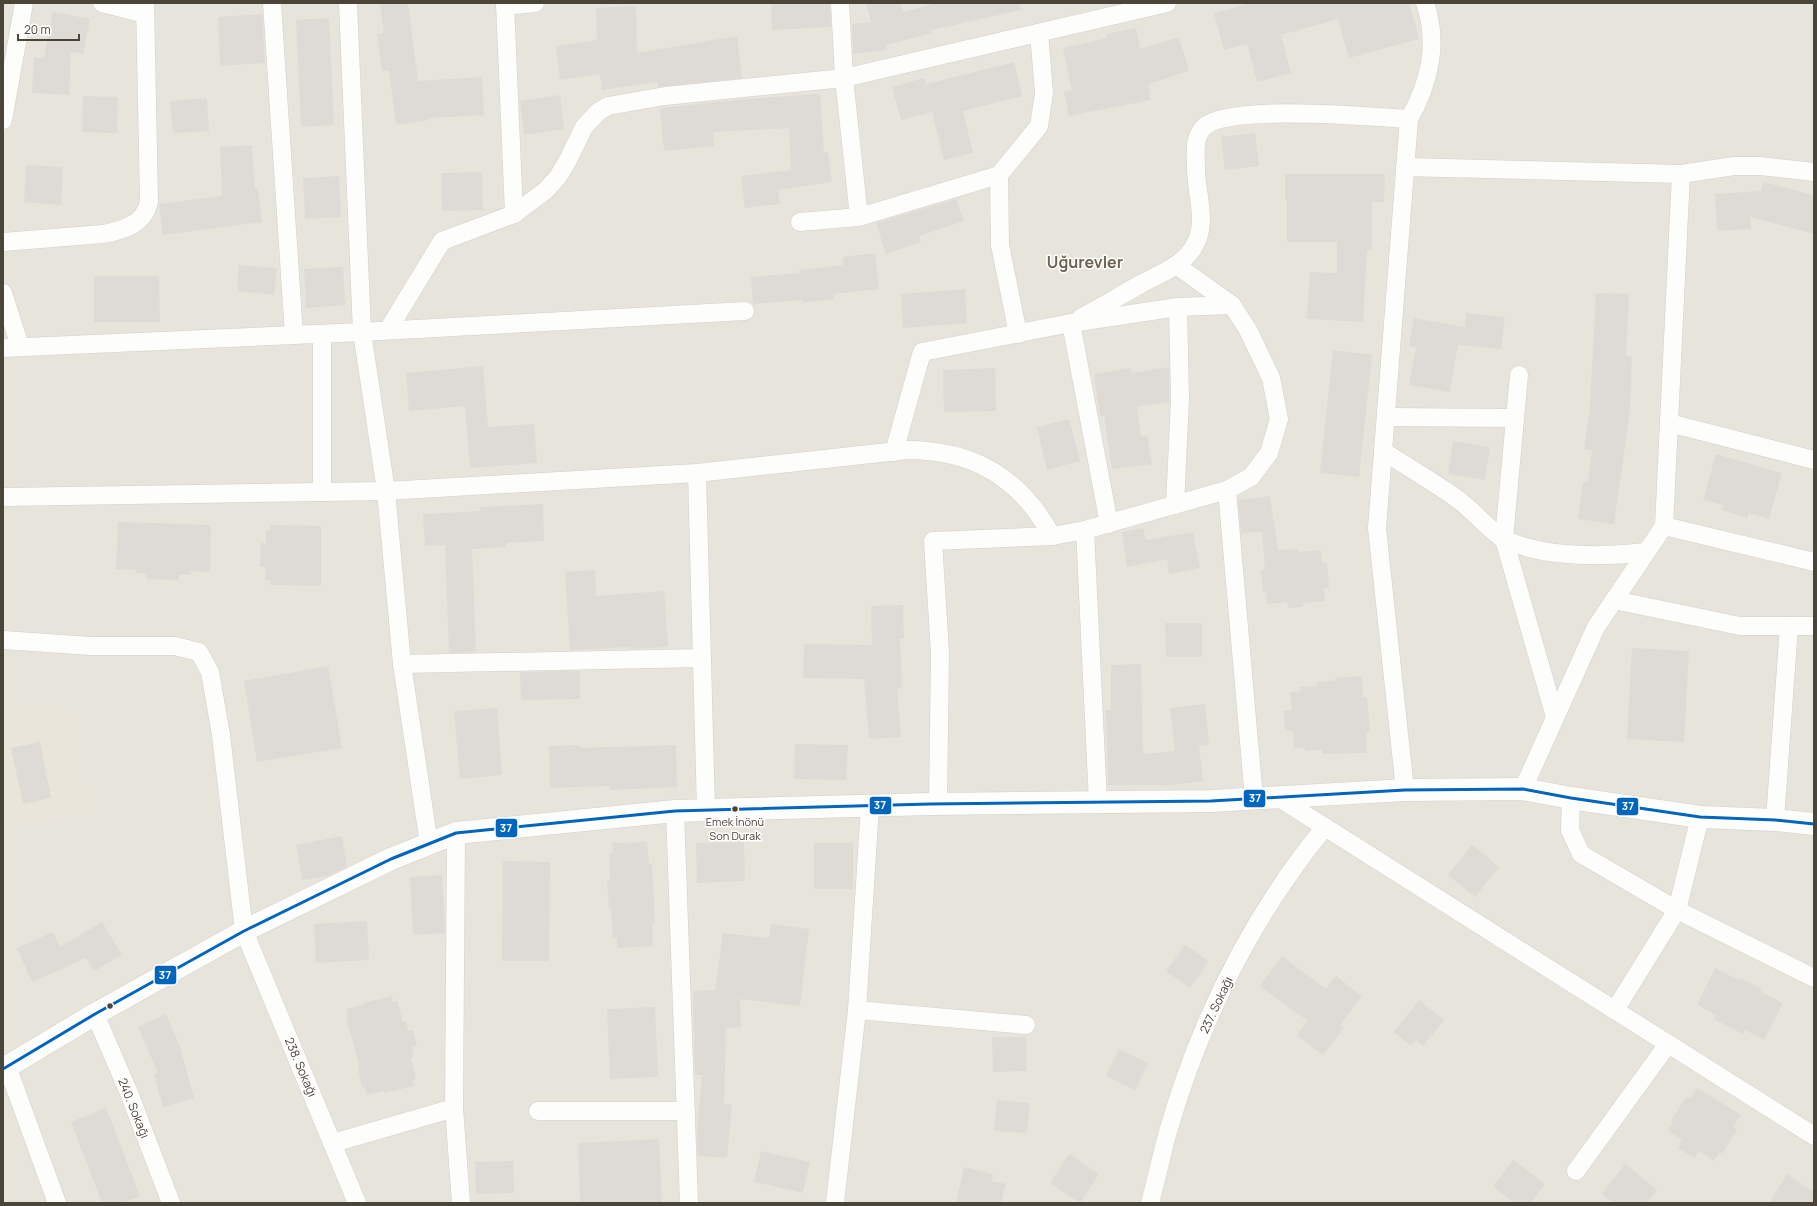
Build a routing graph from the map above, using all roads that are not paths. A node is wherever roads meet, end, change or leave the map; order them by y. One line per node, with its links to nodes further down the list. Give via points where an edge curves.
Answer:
1 (24, 3): 15 (street)
2 (102, 3): 11 (street)
3 (272, 3): 34 (street)
4 (348, 3): 31 (street)
5 (535, 3): 9 (street)
6 (840, 3): 13 (street)
7 (1167, 3): 10 (street)
8 (1425, 3): 14 (street, via 1430,22 1430,66 1424,88)
9 (505, 4): 20 (street)
10 (1143, 6): 12 (street)
11 (145, 9): 23 (street, via 149,200 143,217 132,225 110,232)
12 (1039, 33): 13 (street); 19 (street, via 1044,93 1039,126)
13 (844, 78): 20 (street, via 665,96 608,106 584,126 558,177 540,196); 21 (street)
14 (1409, 119): 16 (street); 24 (street, via 1269,113 1219,119 1208,124 1196,142 1200,232 1193,248)
15 (3, 120)
16 (1405, 167): 18 (street); 37 (street)
17 (1814, 172): 18 (street, via 1740,166)
18 (1681, 174): 39 (street)
19 (999, 175): 21 (street); 33 (street, via 1000,245)
20 (514, 214): 30 (street, via 442,241)
21 (859, 217): 22 (street)
22 (800, 222)
23 (3, 242)
24 (1176, 265): 26 (street); 29 (street)
25 (3, 294): 35 (street)
26 (1232, 304): 27 (street); 44 (street, via 1248,330 1271,378 1278,419 1269,453 1251,477)
27 (1178, 307): 29 (street); 48 (street, via 1180,399)
28 (745, 310): 30 (street)
29 (1071, 323): 33 (street); 49 (street)
30 (388, 330): 31 (street)
31 (362, 332): 32 (street); 45 (street)
32 (322, 334): 34 (street); 46 (street)
33 (1018, 334): 41 (street, via 922,352)
34 (294, 335): 35 (street)
35 (12, 347)
36 (1518, 375): 38 (street)
37 (1386, 417): 38 (street); 40 (street)
38 (1515, 418): 53 (street)
39 (1669, 423): 42 (street); 50 (street)
40 (1383, 451): 53 (street, via 1460,501); 64 (street, via 1377,528)
41 (894, 452): 43 (street); 52 (street, via 926,450 981,464 999,474 1020,492 1042,518)
42 (1814, 460)
43 (697, 473): 45 (street); 60 (street)
44 (1227, 490): 48 (street); 67 (street)
45 (386, 491): 46 (street); 61 (street)
46 (322, 492): 47 (street)
47 (3, 497)
48 (1175, 505): 49 (street)
49 (1109, 524): 51 (street)
50 (1664, 526): 54 (street); 55 (street)
51 (1085, 530): 52 (street); 68 (street)
52 (1052, 536): 69 (street, via 933,541 940,653)
53 (1504, 539): 54 (street, via 1526,546 1572,554); 62 (street)
54 (1646, 552): 56 (street)
55 (1814, 562)
56 (1614, 600): 57 (street, via 1740,626); 62 (street, via 1596,626)
57 (1789, 626): 58 (street); 74 (street)
58 (1814, 626)
59 (3, 640): 80 (street, 238. Sokağı, via 91,646 175,646 199,652 210,672 221,735)
60 (702, 658): 61 (street); 71 (street)
61 (402, 664): 78 (street)
62 (1555, 718): 63 (street)
63 (1523, 789): 64 (street); 66 (street)
64 (1405, 790): 65 (street)
65 (1279, 798): 67 (street); 76 (street)
66 (1571, 798): 73 (street); 79 (street, via 1570,830 1581,854)
67 (1254, 799): 68 (street, via 1211,802)
68 (1098, 802): 69 (street)
69 (938, 804): 70 (street)
70 (870, 806): 71 (street); 82 (street)
71 (706, 810): 72 (street)
72 (675, 811): 77 (street); 90 (street)
73 (1700, 817): 74 (street); 79 (street)
74 (1775, 820): 75 (street)
75 (1814, 824)
76 (1325, 827): 83 (street); 100 (street, 237. Sokağı, via 1298,859 1267,905 1222,990 1182,1087)
77 (456, 834): 78 (street); 88 (street)
78 (429, 844): 80 (street, via 391,859)
79 (1677, 910): 81 (street); 83 (street)
80 (244, 931): 84 (street); 92 (street, 238. Sokağı)
81 (1814, 978)
82 (857, 1010): 85 (street); 99 (street)
83 (1615, 1010): 86 (street)
84 (95, 1014): 87 (street); 95 (street, 240. Sokağı, via 129,1093)
85 (1026, 1025)
86 (1668, 1044): 91 (street); 93 (street)
87 (5, 1068): 94 (street)
88 (454, 1108): 92 (street); 97 (street)
89 (538, 1111): 90 (street)
90 (686, 1111): 98 (street)
91 (1814, 1136)
92 (333, 1143): 96 (street, 238. Sokağı)
93 (1576, 1171)
94 (57, 1203)
95 (171, 1203)
96 (357, 1203)
97 (461, 1203)
98 (689, 1203)
99 (835, 1203)
100 (1150, 1203)

